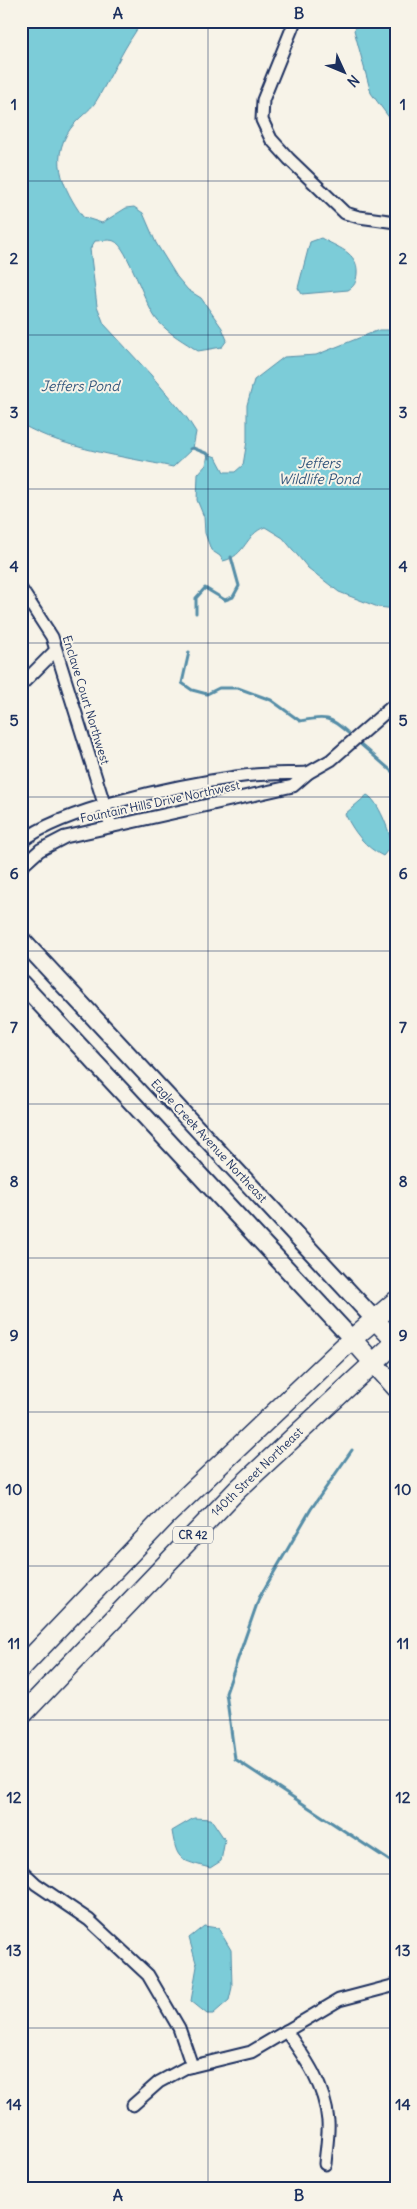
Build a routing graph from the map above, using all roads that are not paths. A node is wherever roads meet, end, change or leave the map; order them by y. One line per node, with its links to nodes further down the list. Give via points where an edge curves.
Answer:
1 (295, 21): 2 (street, via 263,100 262,120 271,139 345,212)
2 (396, 222)
3 (21, 589): 4 (street, Enclave Court Northwest, via 52,637)
4 (56, 650): 5 (street); 8 (street, Enclave Court Northwest)
5 (21, 685)
6 (396, 703): 7 (street, Fountain Hills Drive Northwest, via 331,760)
7 (308, 773): 8 (street, Fountain Hills Drive Northwest, via 237,776); 9 (street, Fountain Hills Drive Northwest, via 293,786)
8 (104, 806): 9 (street, Enclave Court Northwest); 10 (street, Fountain Hills Drive Northwest, via 48,825)
9 (111, 826): 11 (street, Fountain Hills Drive Northwest, via 65,837 40,850)
10 (21, 842)
11 (21, 867)
12 (21, 939): 15 (main road, Eagle Creek Avenue Northeast)
13 (21, 983): 16 (main road)
14 (396, 1301): 15 (highway, CR 42)
15 (375, 1320): 16 (highway, CR 42); 17 (main road, Eagle Creek Avenue Northeast)
16 (352, 1339): 18 (main road); 20 (highway, CR 42, via 167,1515)
17 (396, 1342): 18 (highway, CR 42)
18 (373, 1363): 19 (main road); 21 (highway, 140th Street Northeast / CR 42, via 237,1490)
19 (396, 1388)
20 (21, 1668)
21 (21, 1716)
22 (21, 1870): 25 (street, via 89,1920 148,1975 179,2028)
23 (396, 1985): 24 (street, via 339,2000)
24 (286, 2031): 25 (street, via 251,2052); 27 (street, via 311,2066 322,2091 328,2121)
25 (192, 2066): 26 (street, via 159,2082)
26 (133, 2105)
27 (325, 2164)

